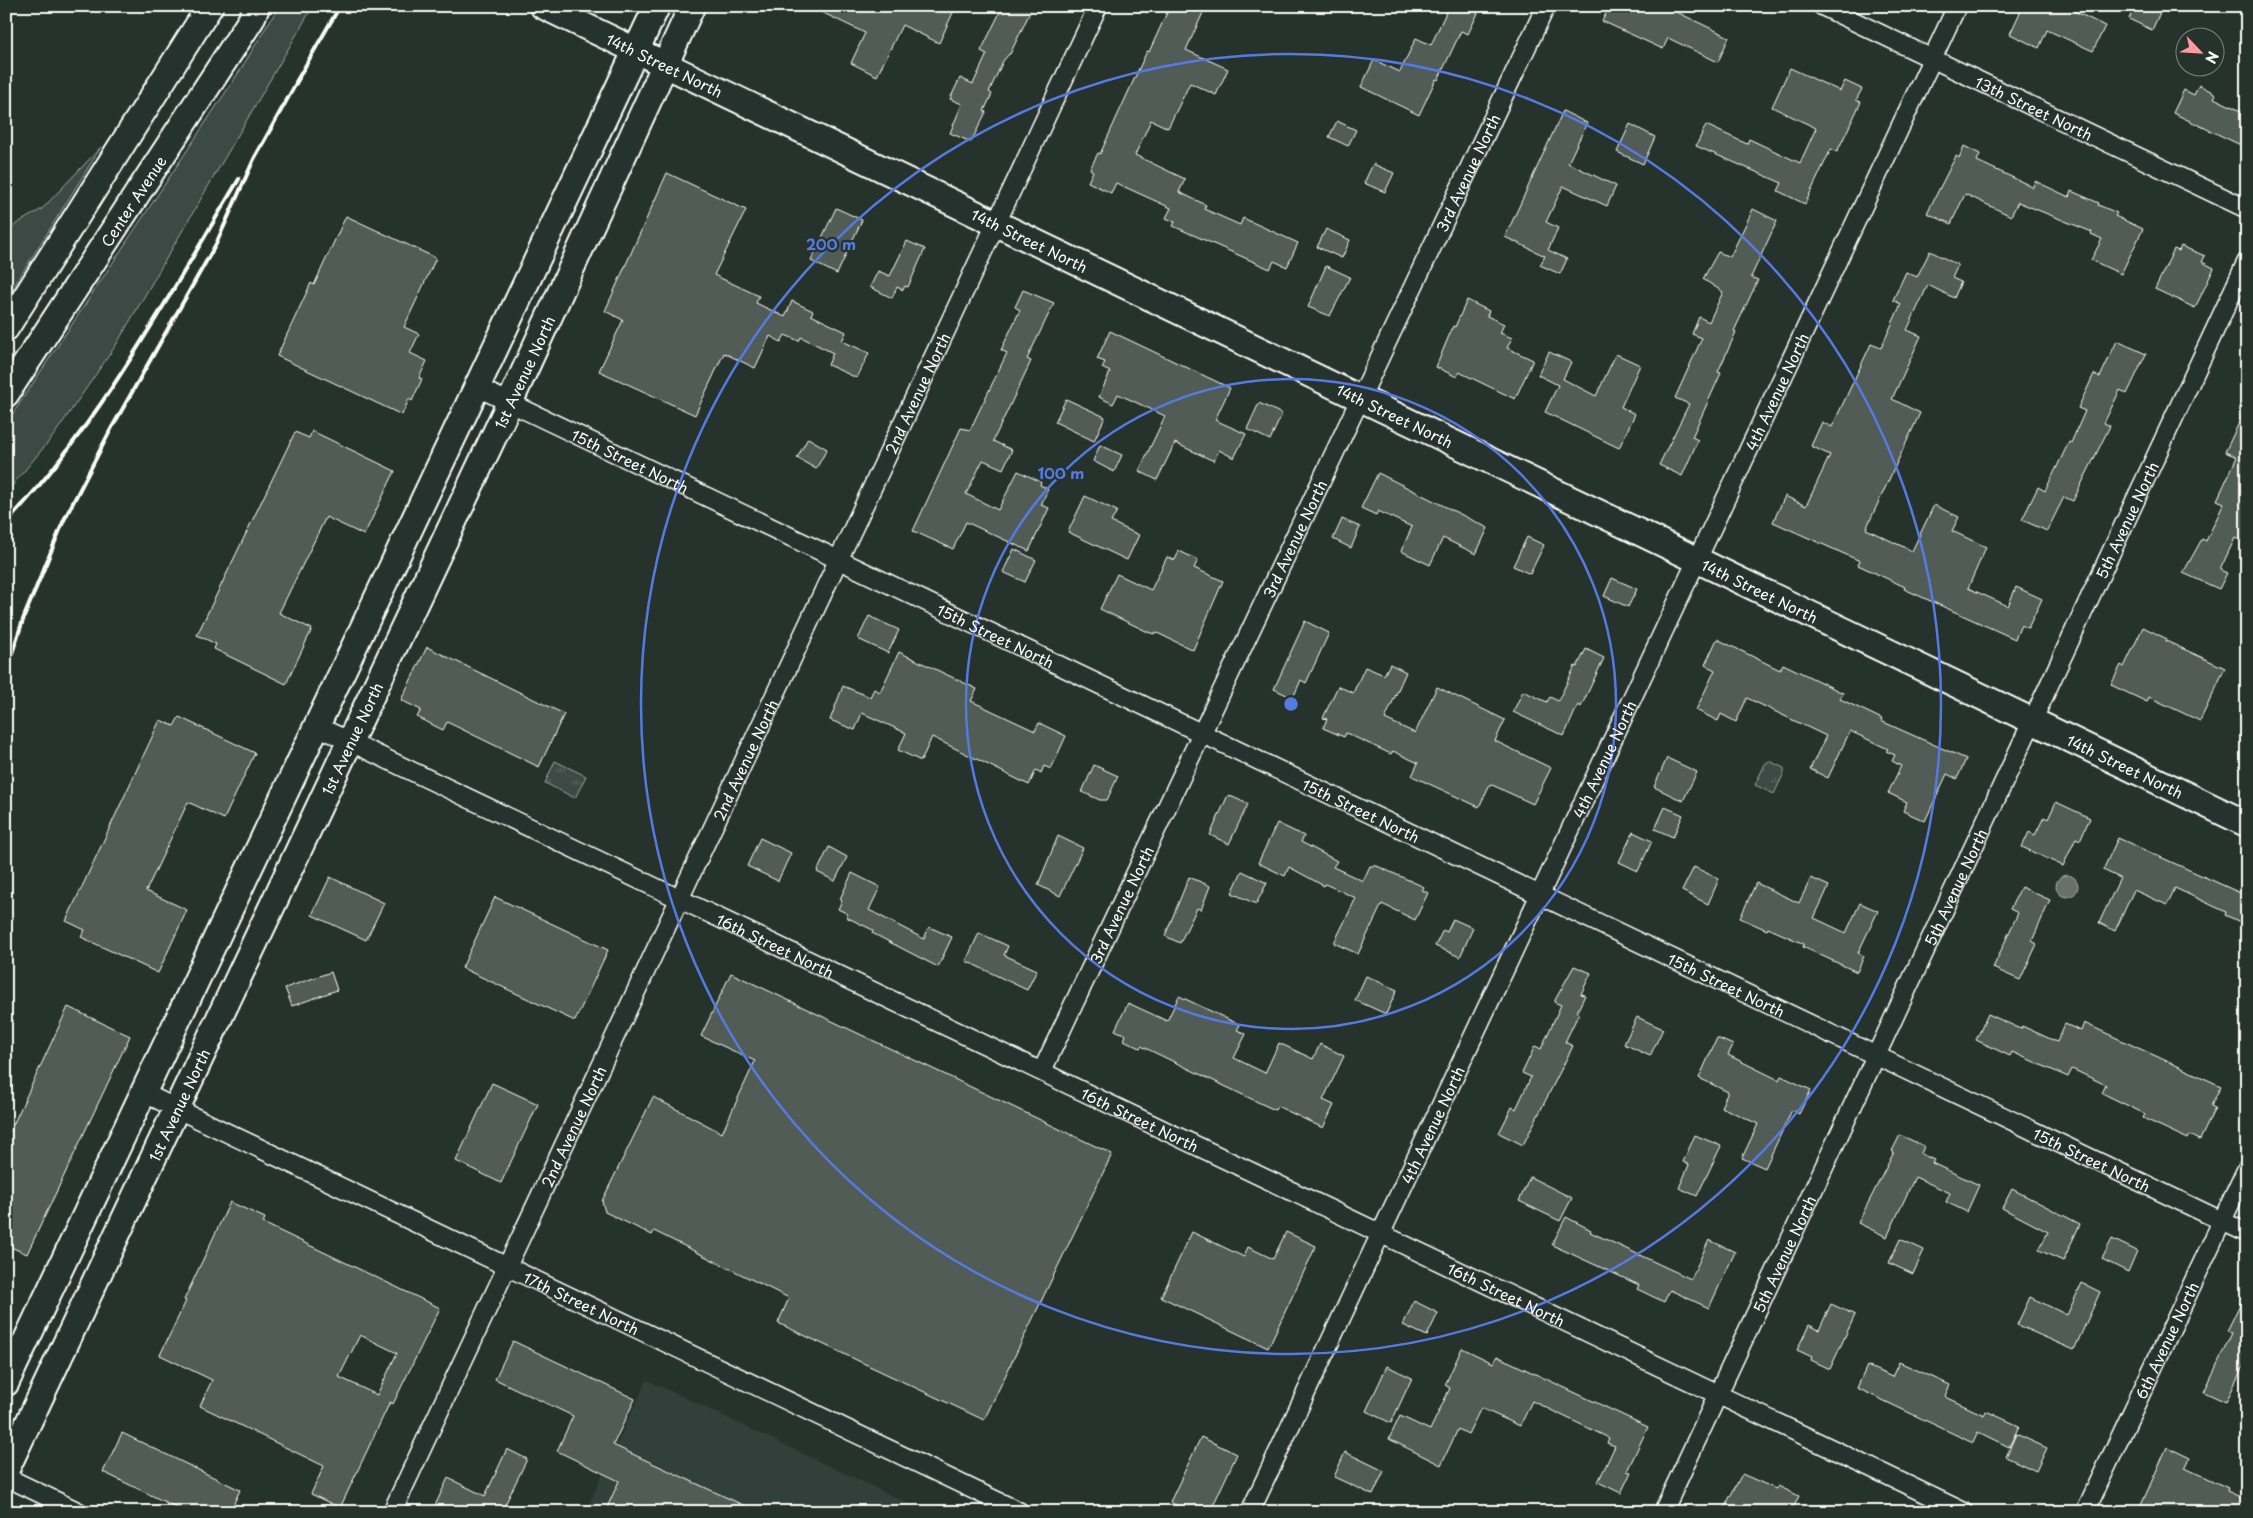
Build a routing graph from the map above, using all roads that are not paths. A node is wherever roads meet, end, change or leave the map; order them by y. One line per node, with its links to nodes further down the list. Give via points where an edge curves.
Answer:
1 (210, 6): 16 (main road)
2 (257, 6): 18 (main road, Center Avenue, via 251,20)
3 (543, 6): 10 (main road, 14th Street North)
4 (657, 6): 10 (main road)
5 (692, 6): 12 (main road, 1st Avenue North)
6 (1098, 6): 14 (street, 2nd Avenue North)
7 (1546, 6): 19 (street, 3rd Avenue North)
8 (1822, 6): 11 (street, 13th Street North)
9 (1957, 6): 11 (street, 4th Avenue North)
10 (636, 50): 12 (main road, 14th Street North); 17 (main road)
11 (1932, 59): 13 (street, 13th Street North); 22 (street, 4th Avenue North)
12 (665, 64): 14 (main road, 14th Street North); 20 (main road, 1st Avenue North)
13 (2247, 209)
14 (997, 223): 19 (main road, 14th Street North); 21 (street, 2nd Avenue North)
15 (2247, 261): 23 (street, 5th Avenue North)
16 (6, 328)
17 (477, 387): 20 (street, 15th Street North); 24 (main road)
18 (6, 394)
19 (1360, 398): 22 (main road, 14th Street North); 25 (street, 3rd Avenue North)
20 (510, 402): 21 (street, 15th Street North); 26 (main road, 1st Avenue North)
21 (839, 560): 25 (street, 15th Street North); 29 (street, 2nd Avenue North)
22 (1697, 560): 23 (main road, 14th Street North); 28 (street, 4th Avenue North)
23 (2032, 721): 27 (main road, 14th Street North); 30 (street, 5th Avenue North)
24 (317, 726): 26 (street, 16th Street North); 32 (main road)
25 (1202, 733): 28 (street, 15th Street North); 31 (street, 3rd Avenue North)
26 (350, 741): 29 (street, 16th Street North); 33 (main road, 1st Avenue North)
27 (2247, 824)
28 (1540, 895): 30 (street, 15th Street North); 36 (street, 4th Avenue North)
29 (680, 898): 31 (street, 16th Street North); 38 (street, 2nd Avenue North)
30 (1876, 1056): 35 (street, 15th Street North); 40 (street, 5th Avenue North)
31 (1042, 1071): 36 (street, 16th Street North)
32 (144, 1093): 33 (street, 17th Street North); 39 (main road)
33 (177, 1109): 38 (street, 17th Street North); 41 (main road, 1st Avenue North)
34 (2247, 1168): 35 (street, 6th Avenue North)
35 (2222, 1221): 37 (street, 15th Street North); 49 (street, 6th Avenue North)
36 (1381, 1233): 40 (street, 16th Street North); 46 (street, 4th Avenue North)
37 (2247, 1233)
38 (507, 1266): 44 (street, 2nd Avenue North); 45 (street, 17th Street North)
39 (6, 1383)
40 (1718, 1394): 47 (street, 5th Avenue North); 48 (street, 16th Street North)
41 (6, 1470)
42 (6, 1477): 43 (street)
43 (79, 1512)
44 (392, 1512)
45 (1020, 1512)
46 (1250, 1512)
47 (1663, 1512)
48 (1964, 1512)
49 (2085, 1512)

